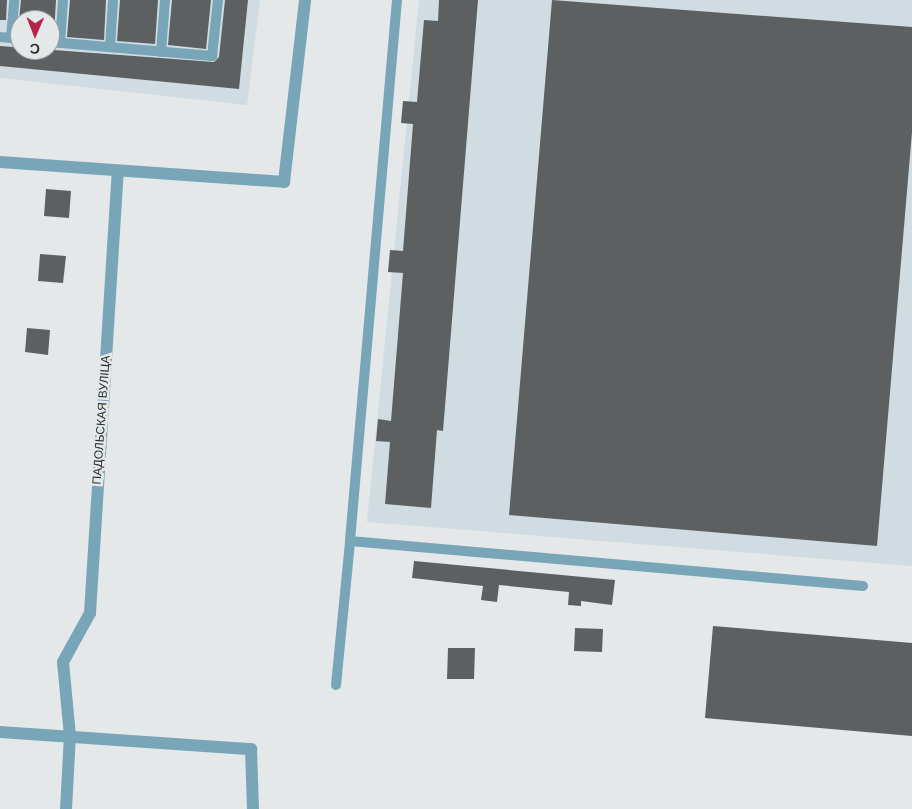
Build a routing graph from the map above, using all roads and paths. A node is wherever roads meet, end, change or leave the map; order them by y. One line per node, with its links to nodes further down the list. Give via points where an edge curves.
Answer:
1 (63, 0): 7 (lane)
2 (113, 0): 9 (lane)
3 (165, 0): 10 (lane)
4 (218, 0): 10 (lane, via 212,56)
5 (305, 0): 12 (street, via 284,182)
6 (397, 0): 13 (lane)
7 (60, 16)
8 (60, 42): 9 (lane)
9 (110, 47): 10 (lane)
10 (161, 52)
11 (0, 162): 12 (street)
12 (118, 172): 17 (street, ПАДОЛЬСКАЯ ВУЛІЦА, via 90,613 63,662)
13 (350, 542): 14 (lane); 15 (lane)
14 (863, 586)
15 (336, 685)
16 (0, 732): 17 (street)
17 (70, 736): 18 (street); 19 (street, via 251,749)
18 (66, 809)
19 (253, 809)

